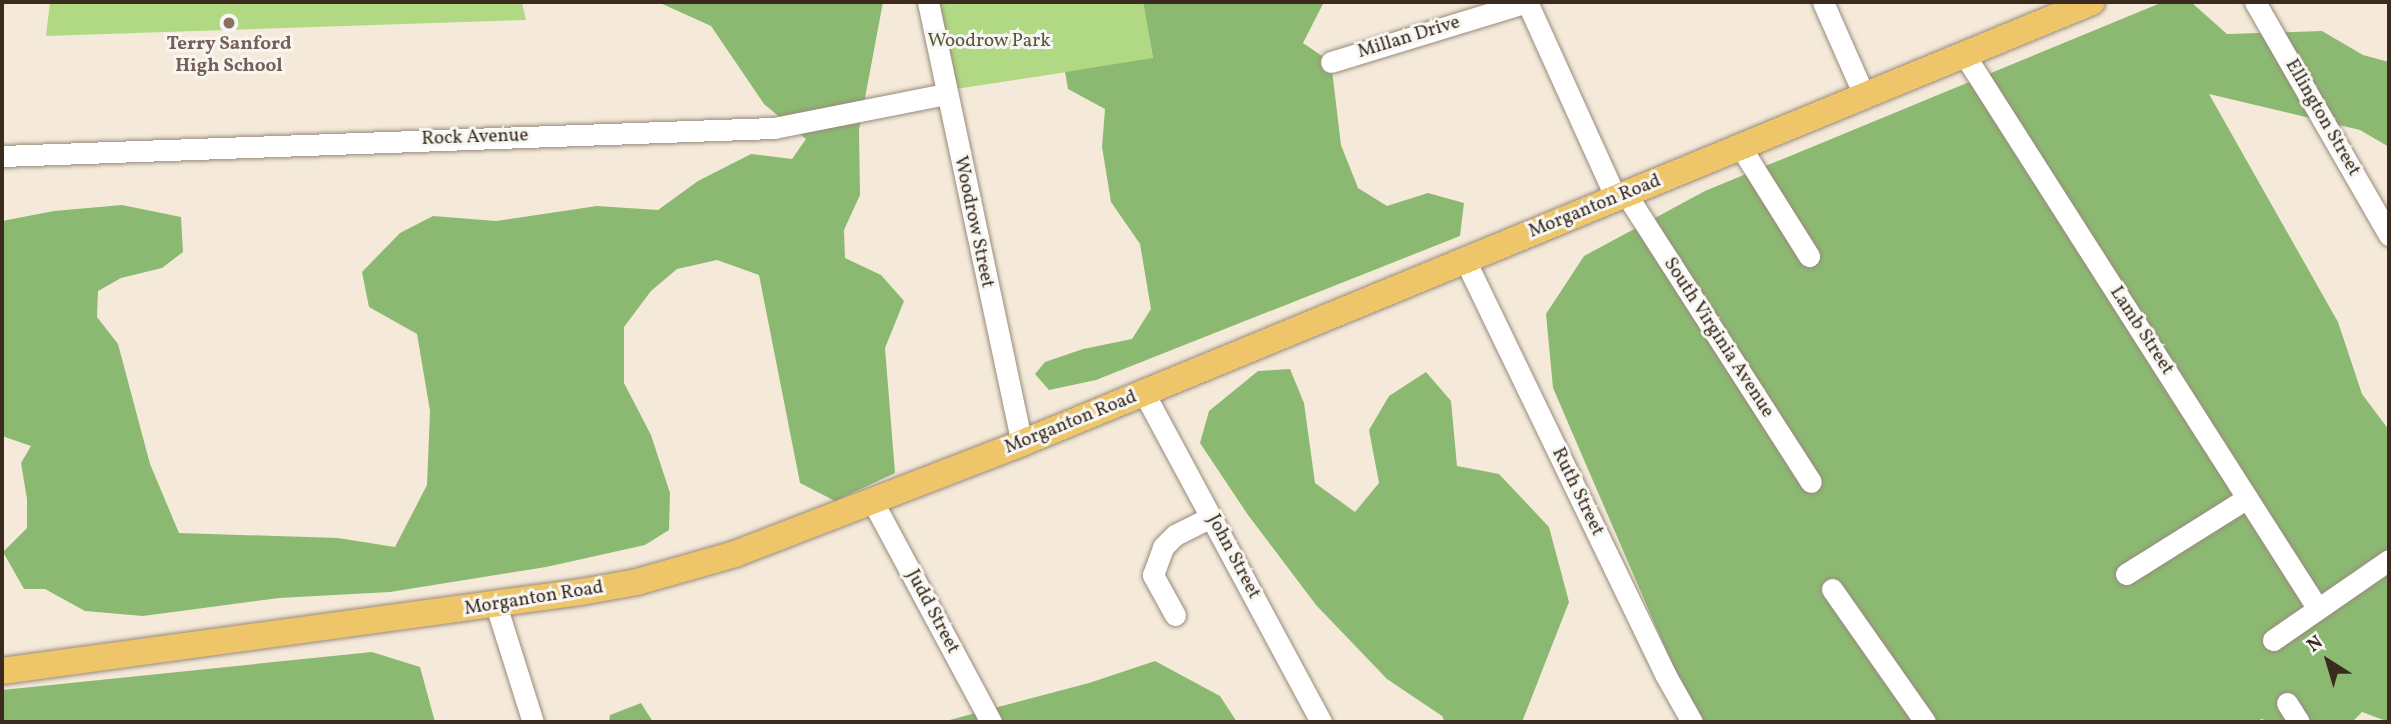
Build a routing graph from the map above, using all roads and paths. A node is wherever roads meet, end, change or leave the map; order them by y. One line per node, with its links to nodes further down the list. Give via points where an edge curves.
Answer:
1 (928, 2): 8 (street, Woodrow Street)
2 (1527, 2): 7 (street, Millan Drive); 12 (street, South Virginia Avenue)
3 (1823, 2): 9 (street)
4 (2092, 2): 6 (main road, Morganton Road)
5 (2255, 2): 13 (street, Ellington Street)
6 (1964, 54): 9 (main road, Morganton Road); 19 (street, Lamb Street)
7 (1331, 61)
8 (945, 94): 11 (street, Rock Avenue, via 774,128); 17 (street, Woodrow Street)
9 (1864, 95): 10 (main road, Morganton Road)
10 (1740, 146): 12 (main road, Morganton Road); 14 (street)
11 (2, 156)
12 (1621, 196): 15 (main road, Morganton Road); 18 (street, South Virginia Avenue)
13 (2389, 235)
14 (1809, 257)
15 (1465, 260): 16 (main road, Morganton Road); 34 (street, Ruth Street, via 1658,661)
16 (1144, 393): 17 (main road, Morganton Road); 21 (street, John Street)
17 (1022, 443): 20 (main road, Morganton Road)
18 (1811, 482)
19 (2247, 498): 23 (street); 26 (street, Lamb Street)
20 (873, 502): 25 (main road, Morganton Road, via 681,571); 32 (street, Judd Street)
21 (1212, 517): 27 (street, via 1175,535 1163,547 1153,575); 33 (street, John Street)
22 (2389, 559): 26 (street)
23 (2126, 574)
24 (1832, 589): 35 (street)
25 (496, 605): 29 (main road, Morganton Road); 31 (street)
26 (2318, 609): 28 (street)
27 (1175, 615)
28 (2273, 640)
29 (2, 671)
30 (2287, 703): 36 (street)
31 (533, 722)
32 (991, 722)
33 (1321, 722)
34 (1692, 722)
35 (1925, 722)
36 (2299, 722)

